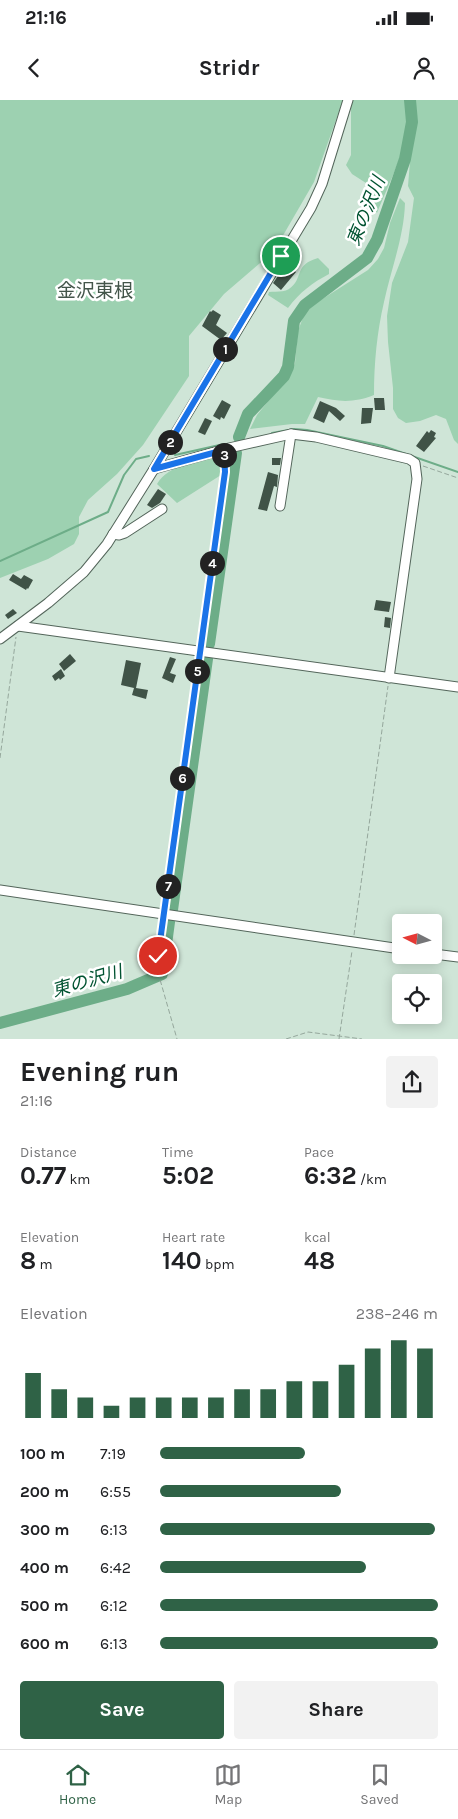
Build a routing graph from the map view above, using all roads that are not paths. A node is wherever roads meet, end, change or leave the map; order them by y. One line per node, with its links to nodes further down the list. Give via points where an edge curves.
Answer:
1 (348, 100): 3 (street, via 322,184 311,208)
2 (291, 434): 3 (street); 4 (street); 9 (street, via 316,436 415,463 417,479)
3 (154, 469): 6 (street)
4 (280, 506)
5 (162, 509): 6 (street, via 125,533)
6 (113, 534): 7 (street, via 84,572)
7 (18, 626): 8 (street); 9 (street)
8 (0, 639)
9 (390, 678): 10 (street)
10 (458, 687)
11 (0, 890): 12 (street)
12 (392, 948)
13 (442, 955): 14 (street)
14 (458, 957)

